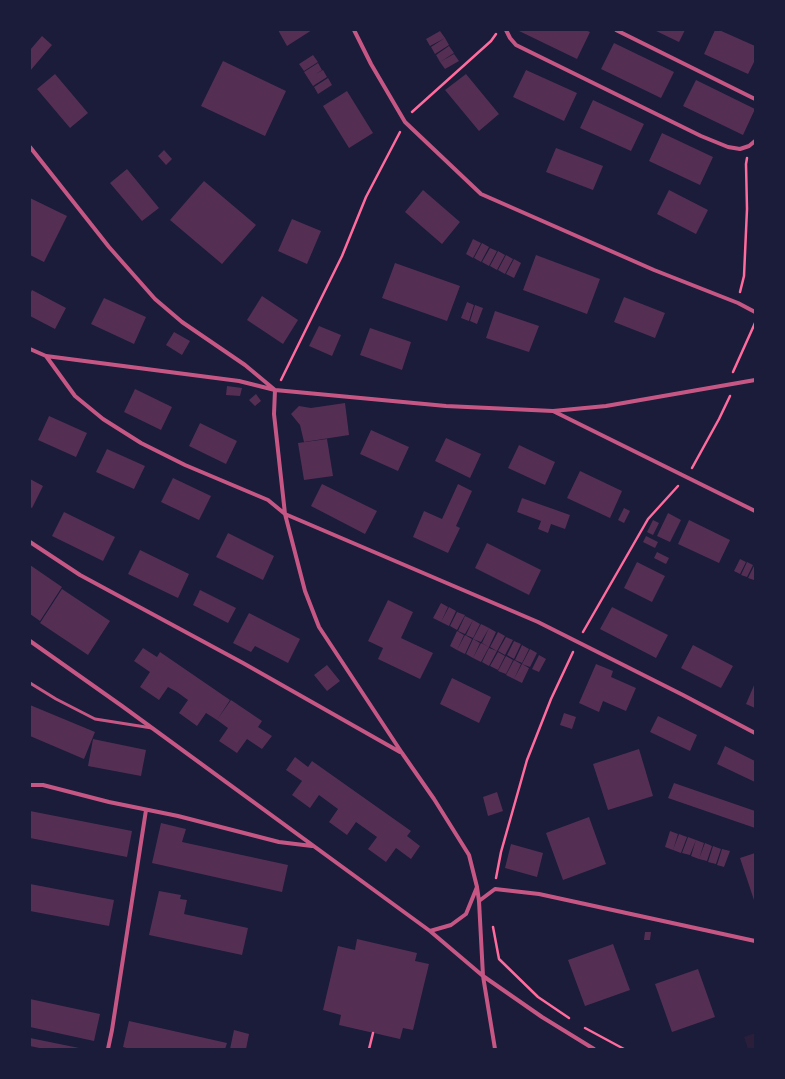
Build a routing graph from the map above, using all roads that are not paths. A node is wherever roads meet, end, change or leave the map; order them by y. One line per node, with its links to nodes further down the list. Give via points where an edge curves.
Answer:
1 (354, 30): 7 (street, via 405,122 481,194)
2 (506, 30): 5 (street, via 516,45 701,136 728,148 740,149)
3 (616, 30): 4 (street)
4 (755, 99)
5 (755, 141)
6 (30, 147): 11 (street, via 109,247 155,299 182,322 245,365)
7 (755, 312)
8 (30, 349): 9 (street)
9 (46, 356): 11 (street, via 239,381); 14 (street, via 75,396 103,419 141,443 185,465 268,500)
10 (755, 380): 12 (street, via 606,406)
11 (275, 390): 12 (street, via 446,406); 14 (street, via 274,414)
12 (552, 411): 13 (street)
13 (755, 511)
14 (285, 514): 19 (street, via 538,622); 20 (street, via 305,591 319,627)
15 (30, 542): 20 (street, via 80,575)
16 (30, 642): 18 (street)
17 (30, 683): 18 (lane, via 95,719)
18 (153, 729): 23 (street)
19 (755, 733)
20 (402, 753): 24 (street, via 469,855)
21 (30, 786): 22 (street, via 44,785)
22 (146, 810): 23 (street, via 279,842); 29 (street)
23 (314, 846): 26 (street)
24 (477, 887): 25 (street); 26 (street, via 466,914 451,925)
25 (479, 901): 27 (street, via 495,889 539,894); 28 (street)
26 (430, 931): 28 (street)
27 (755, 941)
28 (483, 976): 30 (street); 31 (street)
29 (108, 1049)
30 (495, 1049)
31 (594, 1049)

